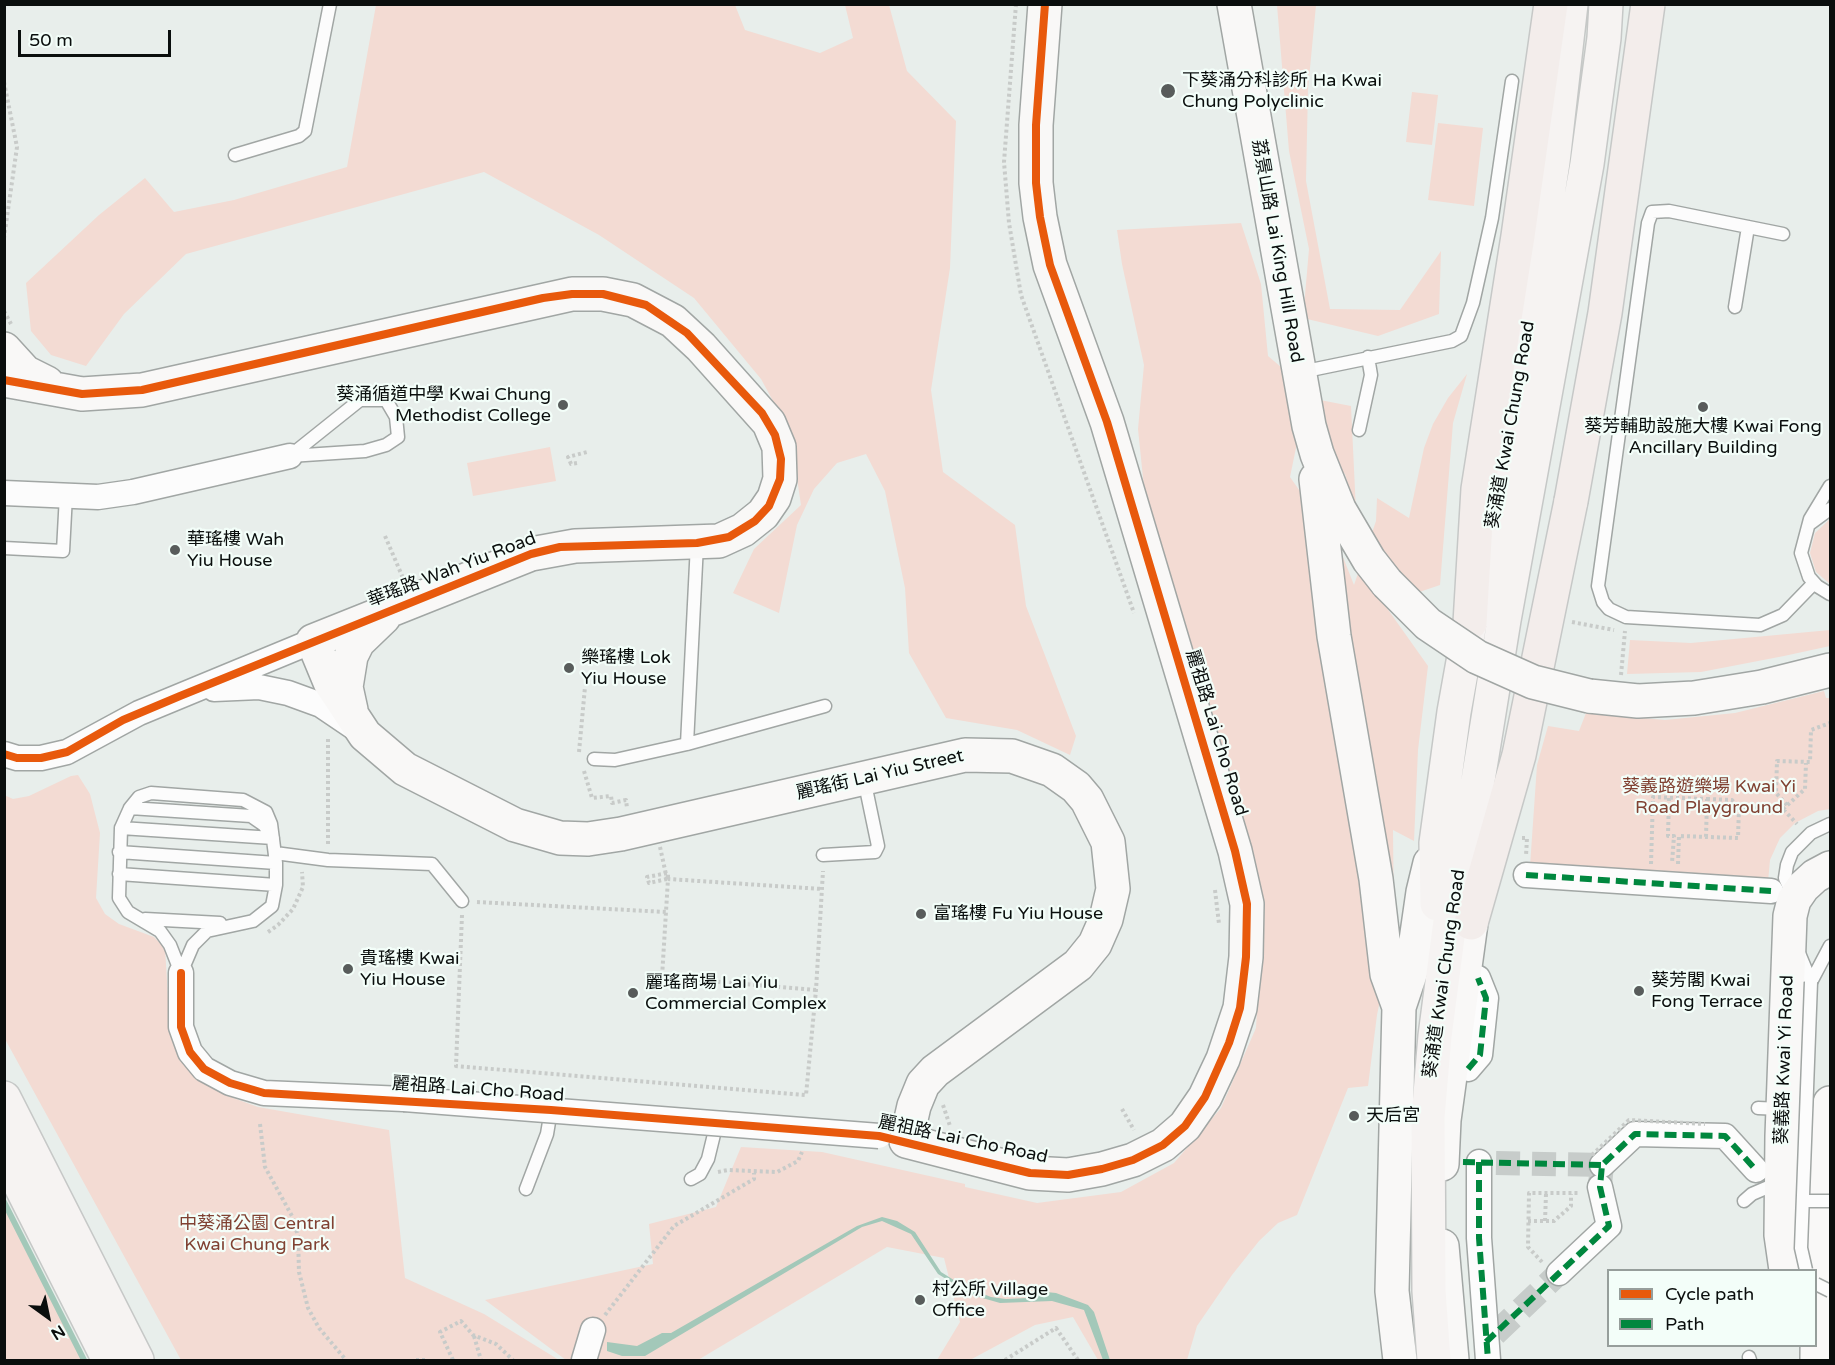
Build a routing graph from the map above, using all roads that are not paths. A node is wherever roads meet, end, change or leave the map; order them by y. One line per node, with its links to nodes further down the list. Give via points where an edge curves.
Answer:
1 (330, 4): 11 (lane, via 305,131)
2 (1044, 4): 68 (street, 麗祖路 Lai Cho Road, via 1036,125 1040,217 1050,265 1107,422 1235,851 1246,904 1240,1008 1223,1059 1205,1097 1185,1126 1163,1145 1133,1160 1068,1175 1030,1173)
3 (1234, 4): 17 (street, 荔景山路 Lai King Hill Road)
4 (1551, 4): 33 (highway, via 1478,489)
5 (1571, 4): 33 (main road, 葵涌道 Kwai Chung Road, via 1553,162 1502,494)
6 (1606, 4): 9 (main road, 葵涌道 Kwai Chung Road)
7 (1615, 4): 9 (street)
8 (1648, 4): 60 (highway, bridge, via 1605,313 1571,501 1519,755)
9 (1604, 38): 43 (main road, 葵涌道 Kwai Chung Road, via 1583,186)
10 (1512, 81): 16 (lane, via 1492,218 1466,327 1452,341)
11 (235, 155)
12 (1748, 227): 13 (lane); 14 (lane); 30 (lane, via 1669,211 1652,212 1598,586 1609,609 1626,617 1760,625 1782,615)
13 (1783, 234)
14 (1735, 307)
15 (9, 339): 19 (street, via 25,372)
16 (1368, 357): 17 (lane); 21 (lane, via 1371,375)
17 (1299, 373): 20 (street, 荔景山路 Lai King Hill Road)
18 (4, 380): 19 (street, 華瑤路 Wah Yiu Road)
19 (65, 392): 28 (street, 華瑤路 Wah Yiu Road, via 111,394 142,390 551,297 585,293 617,296 646,305 687,333 762,413 779,447 780,479 763,514 729,537)
20 (1309, 426): 35 (street, bridge, via 1339,509 1387,583 1428,624 1477,657 1533,682 1589,696 1638,701 1694,698); 63 (street, via 1334,636 1376,879 1388,974)
21 (1359, 430)
22 (290, 456): 22 (lane, via 360,400 386,400 396,417 398,437 386,446); 25 (street, via 133,492 98,497)
23 (1830, 486): 27 (lane, via 1814,509)
24 (4, 494): 25 (street)
25 (66, 495): 29 (lane, via 63,551)
26 (1830, 509): 27 (lane)
27 (1807, 529): 30 (lane, via 1801,553)
28 (698, 543): 31 (street, 華瑤路 Wah Yiu Road, via 545,550); 39 (lane)
29 (4, 548)
30 (1814, 583): 32 (lane)
31 (400, 591): 34 (street, 華瑤路 Wah Yiu Road); 38 (street, via 358,642 349,663 346,687)
32 (1830, 594)
33 (1470, 623): 47 (main road, 葵涌道 Kwai Chung Road)
34 (312, 642): 36 (street, 華瑤路 Wah Yiu Road); 38 (street, 麗瑤街 Lai Yiu Street)
35 (1830, 670)
36 (180, 696): 38 (street, 麗瑤街 Lai Yiu Street, via 223,687 278,690 321,705); 40 (street, 華瑤路 Wah Yiu Road, via 123,720 67,752 41,758)
37 (825, 706): 39 (lane)
38 (351, 739): 42 (street, 麗瑤街 Lai Yiu Street, via 515,825 560,838 621,834)
39 (687, 744): 41 (lane, via 615,760)
40 (4, 754)
41 (594, 759)
42 (864, 778): 49 (lane, via 878,846 875,852); 68 (street, 麗瑤街 Lai Yiu Street, via 981,754 1033,761 1065,778 1087,800 1103,828 1112,856 1110,906 1087,954 1066,975 935,1071 923,1084)
43 (1474, 806): 60 (street, 葵涌道 Kwai Chung Road); 70 (main road, 葵涌道 Kwai Chung Road, via 1454,891 1428,1117)
44 (1830, 824): 56 (lane, via 1801,841 1786,865)
45 (121, 828): 46 (lane); 46 (lane, via 130,808 251,816); 48 (lane)
46 (273, 838): 50 (lane)
47 (1436, 843): 63 (street, 葵涌道 Kwai Chung Road, via 1422,892 1412,968); 70 (main road, 葵涌道 Kwai Chung Road, via 1439,890 1418,1081)
48 (119, 852): 50 (lane); 52 (lane)
49 (823, 855)
50 (275, 858): 54 (lane); 55 (lane, via 432,864)
51 (1830, 868): 56 (street, via 1815,876)
52 (118, 874): 54 (lane); 57 (lane, via 119,898 128,912)
53 (1526, 875): 56 (street)
54 (276, 885): 58 (lane, via 272,906 253,921)
55 (462, 901)
56 (1785, 907): 62 (lane); 72 (street, 葵義路 Kwai Yi Road, via 1770,1108)
57 (143, 919): 58 (lane); 61 (lane, via 160,931 170,945)
58 (231, 924): 61 (lane, via 207,931 193,945)
59 (1830, 946): 62 (lane)
60 (1472, 950): 70 (street, 葵涌道 Kwai Chung Road, via 1458,1080)
61 (181, 973): 66 (street, 麗祖路 Lai Cho Road, bridge, via 181,1027 190,1052 204,1069 230,1083 264,1093)
62 (1811, 982): 72 (lane, bridge)
63 (1398, 1007): 83 (street, 葵涌道 Kwai Chung Road, via 1392,1291)
64 (4, 1098): 81 (main road)
65 (1830, 1103): 72 (street, 葵義路 Kwai Yi Road)
66 (551, 1110): 67 (street, 麗祖路 Lai Cho Road, bridge); 73 (lane, via 547,1134)
67 (717, 1122): 68 (street, 麗祖路 Lai Cho Road, bridge); 71 (lane, via 704,1168)
68 (892, 1139)
69 (4, 1153): 80 (main road)
70 (1454, 1168): 79 (street, via 1479,1238); 84 (main road, 葵涌道 Kwai Chung Road, via 1416,1291); 85 (main road, 葵涌道 Kwai Chung Road, via 1429,1291); 86 (street, 葵涌道 Kwai Chung Road, via 1443,1263)
71 (691, 1179)
72 (1794, 1187): 74 (lane); 75 (street, 葵義路 Kwai Yi Road, via 1781,1234); 76 (lane, bridge); 77 (street, via 1725,1136 1635,1134 1594,1166 1609,1226); 87 (street, 葵義路 Kwai Yi Road, via 1818,1247)
73 (526, 1189)
74 (1744, 1201)
75 (1786, 1269)
76 (1806, 1269)
77 (1558, 1273)
78 (593, 1330): 82 (street)
79 (1490, 1345)
80 (109, 1360)
81 (137, 1360)
82 (584, 1360)
83 (1400, 1360)
84 (1422, 1360)
85 (1434, 1360)
86 (1452, 1360)
87 (1817, 1360)

